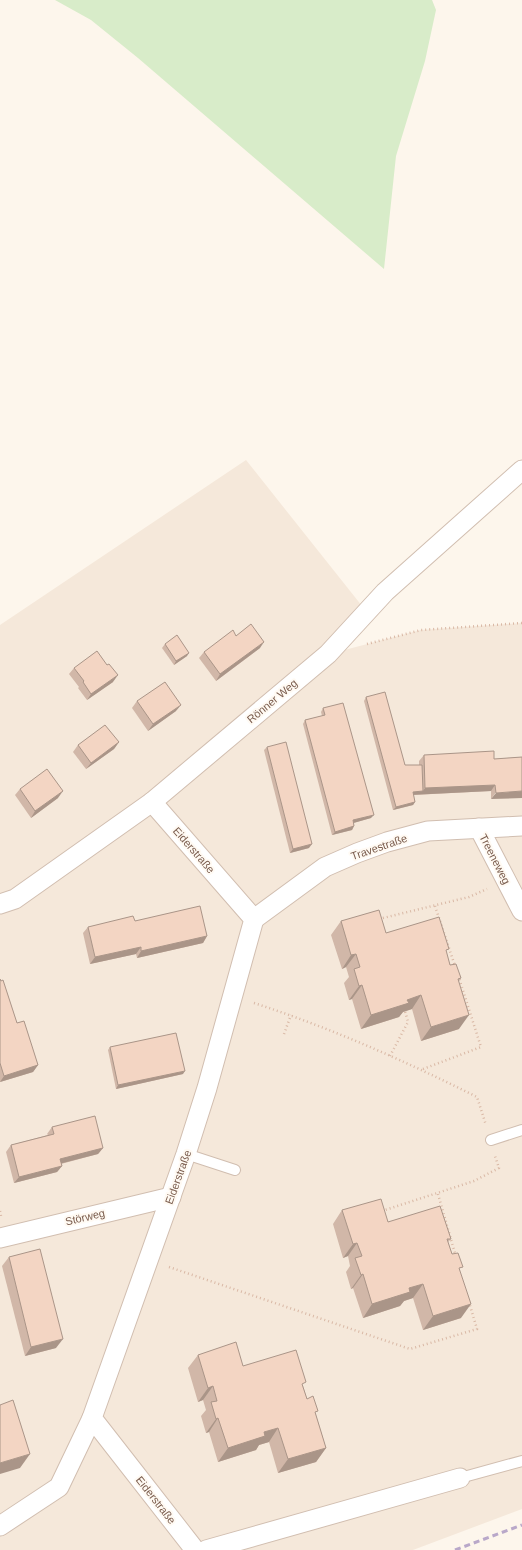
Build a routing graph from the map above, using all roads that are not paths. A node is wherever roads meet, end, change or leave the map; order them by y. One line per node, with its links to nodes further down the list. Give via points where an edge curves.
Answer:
1 (522, 470): 2 (street, Rönner Weg, via 385,592 328,654)
2 (152, 802): 5 (street, Rönner Weg, via 15,899); 7 (street, Eiderstraße)
3 (522, 826): 4 (street, Travestraße)
4 (479, 828): 6 (street, Treeneweg); 7 (street, Travestraße, via 428,831 357,853 326,867)
5 (0, 904)
6 (522, 911)
7 (254, 919): 10 (street, Eiderstraße)
8 (522, 1130): 9 (lane)
9 (491, 1140)
10 (186, 1154): 11 (lane); 12 (street, Eiderstraße)
11 (234, 1170)
12 (171, 1197): 13 (street, Störweg); 14 (street, Eiderstraße)
13 (0, 1238)
14 (92, 1418): 17 (street, via 59,1487); 18 (street, Eiderstraße)
15 (522, 1461): 16 (lane)
16 (460, 1478): 19 (street)
17 (0, 1526)
18 (195, 1550)
19 (206, 1550)

